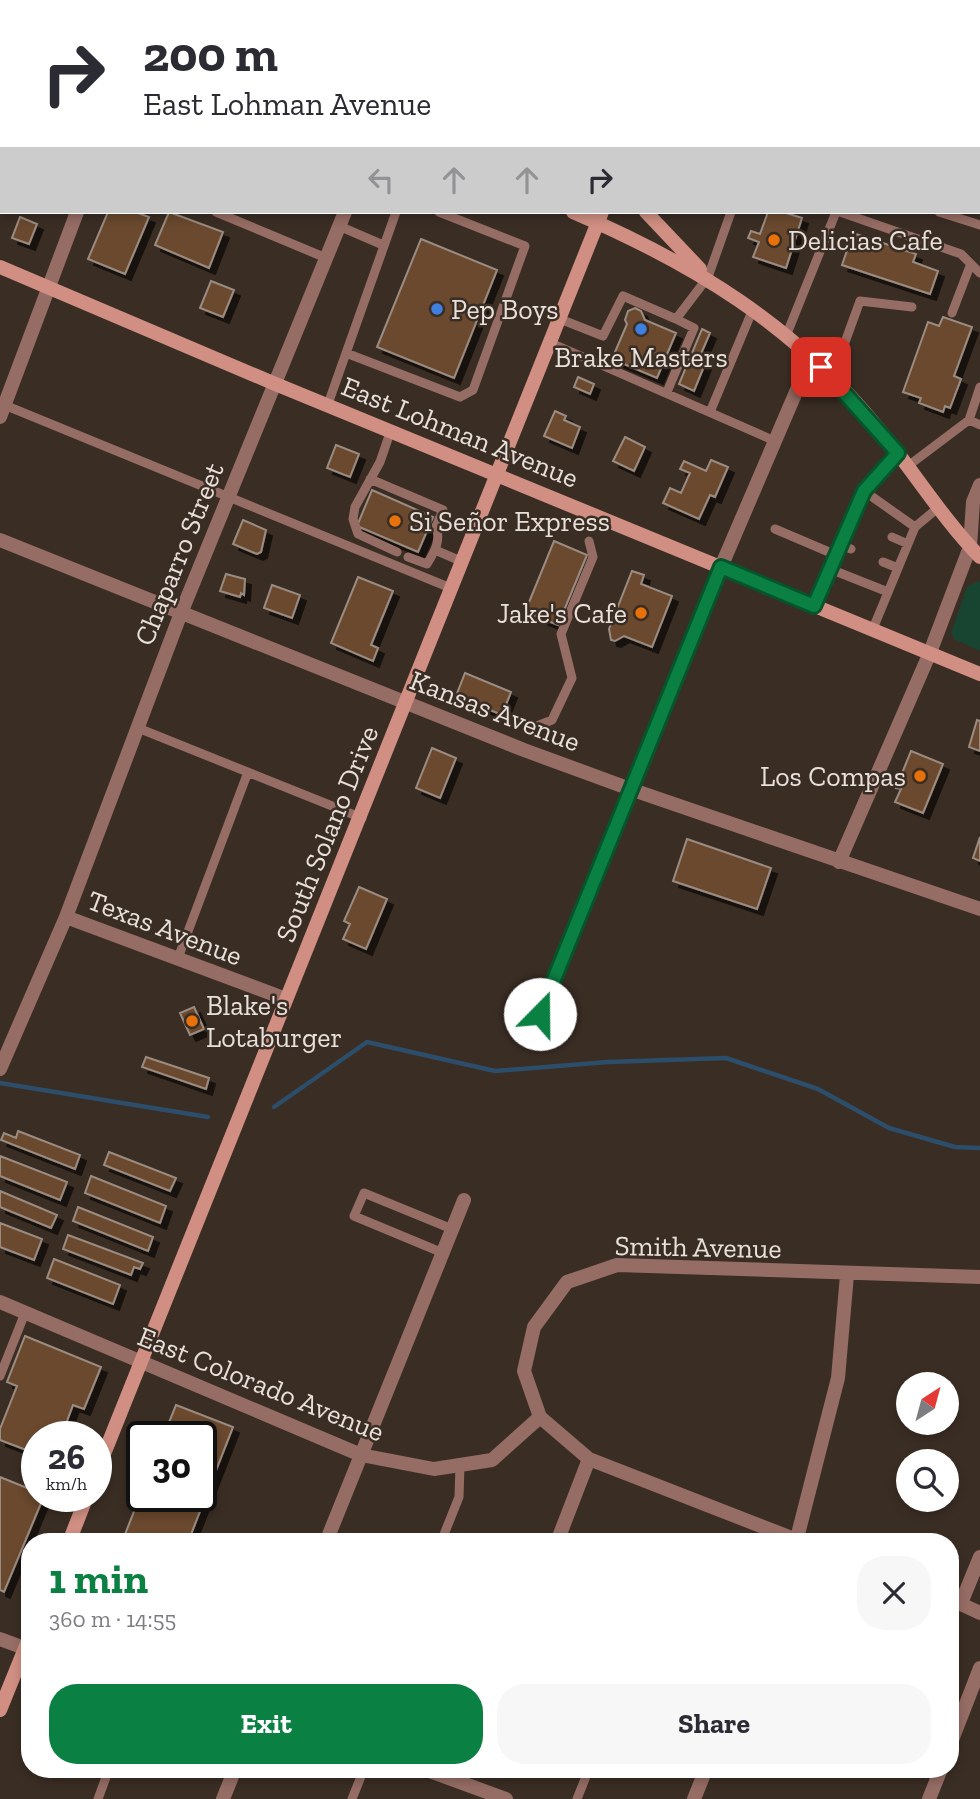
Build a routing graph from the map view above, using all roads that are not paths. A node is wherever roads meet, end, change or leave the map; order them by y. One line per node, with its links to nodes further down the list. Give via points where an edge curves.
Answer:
1 (75, 214): 19 (street)
2 (221, 214): 14 (lane)
3 (395, 214): 13 (lane)
4 (444, 214): 27 (lane, via 525,246 473,390 460,397)
5 (648, 214): 18 (main road)
6 (730, 214): 18 (lane)
7 (837, 214): 25 (lane)
8 (844, 214): 15 (lane, via 961,254)
9 (945, 214): 12 (lane)
10 (600, 217): 18 (main road); 23 (main road, South Solano Drive)
11 (342, 219): 13 (lane); 14 (street, Chaparro Street)
12 (980, 225)
13 (383, 245): 27 (lane)
14 (326, 258): 30 (street, Chaparro Street)
15 (970, 266): 17 (lane); 22 (lane)
16 (0, 267): 19 (main road, East Lohman Avenue)
17 (980, 273)
18 (708, 278): 21 (main road); 24 (lane)
19 (47, 286): 30 (main road, East Lohman Avenue); 34 (street)
20 (912, 307): 29 (lane, via 860,301)
21 (753, 309): 25 (main road); 35 (lane)
22 (952, 313)
23 (560, 319): 24 (lane, via 603,336 623,296); 26 (main road, South Solano Drive)
24 (676, 320): 32 (lane, via 694,328)
25 (786, 336): 28 (main road)
26 (551, 343): 32 (lane); 42 (main road, South Solano Drive)
27 (346, 353): 33 (lane)
28 (811, 357): 29 (main road); 39 (street)
29 (832, 378): 40 (main road)
30 (273, 383): 33 (main road, East Lohman Avenue); 46 (street, Chaparro Street)
31 (980, 387): 36 (lane)
32 (667, 392): 35 (lane)
33 (328, 404): 38 (main road, East Lohman Avenue)
34 (2, 408): 46 (lane)
35 (710, 412): 39 (lane)
36 (969, 420): 37 (lane); 41 (lane)
37 (980, 425)
38 (391, 430): 42 (main road, East Lohman Avenue); 43 (lane)
39 (775, 441): 62 (street)
40 (898, 453): 41 (main road); 45 (lane)
41 (908, 466): 47 (main road)
42 (498, 474): 60 (main road, South Solano Drive); 62 (main road, East Lohman Avenue)
43 (370, 479): 55 (lane, via 443,510 436,526); 57 (lane, via 355,507 358,534)
44 (980, 485): 58 (street, via 973,502)
45 (864, 491): 48 (lane); 56 (lane, via 856,521)
46 (227, 498): 65 (lane); 68 (street, Chaparro Street)
47 (939, 507): 48 (lane); 58 (main road)
48 (915, 527): 53 (lane)
49 (775, 529): 56 (lane)
50 (892, 537): 53 (lane)
51 (0, 540): 68 (street, Kansas Avenue)
52 (589, 541): 74 (lane, via 593,557 561,634 572,678 552,720)
53 (908, 544): 63 (lane)
54 (851, 549): 56 (lane)
55 (435, 550): 59 (lane, via 427,564); 60 (lane)
56 (838, 550): 64 (lane)
57 (397, 552)
58 (975, 552): 70 (street)
59 (408, 557)
60 (463, 562): 65 (main road, South Solano Drive)
61 (883, 562): 63 (lane)
62 (721, 567): 67 (main road, East Lohman Avenue); 76 (street)
63 (898, 568): 66 (lane)
64 (830, 569): 66 (lane); 67 (lane)
65 (453, 589): 72 (main road, South Solano Drive)
66 (888, 592): 69 (lane)
67 (814, 606): 69 (main road, East Lohman Avenue)
68 (181, 612): 72 (street, Kansas Avenue); 73 (street, Chaparro Street)
69 (872, 631): 70 (main road, East Lohman Avenue)
70 (929, 655): 71 (main road, East Lohman Avenue); 78 (street)
71 (980, 674)
72 (407, 703): 76 (street, Kansas Avenue); 77 (main road, South Solano Drive)
73 (138, 728): 75 (lane); 80 (street, Chaparro Street)
74 (532, 728)
75 (248, 772): 77 (lane); 81 (lane)
76 (633, 790): 78 (street, Kansas Avenue); 83 (street)
77 (362, 818): 82 (main road, South Solano Drive)
78 (839, 862): 79 (street, Kansas Avenue)
79 (980, 909)
80 (66, 917): 81 (street, Texas Avenue); 84 (street, Chaparro Street)
81 (178, 958): 82 (street, Texas Avenue)
82 (286, 999): 92 (main road, South Solano Drive)
83 (540, 1014)
84 (0, 1069)
85 (464, 1200): 86 (street)
86 (453, 1229): 87 (street); 87 (lane, via 364,1193 354,1216)
87 (443, 1253): 96 (street)
88 (847, 1275): 89 (street, Smith Avenue); 94 (street, Smith Avenue, via 617,1265 567,1282 534,1327 523,1371); 105 (street, via 838,1378)
89 (980, 1277)
90 (0, 1302): 91 (street, East Colorado Avenue)
91 (25, 1313): 92 (street, East Colorado Avenue); 93 (lane)
92 (142, 1364): 95 (main road, South Solano Drive); 96 (street, East Colorado Avenue)
93 (0, 1376)
94 (540, 1418): 97 (street); 98 (street, East Colorado Avenue, via 492,1460)
95 (112, 1436)
96 (361, 1455): 98 (street, East Colorado Avenue, via 434,1469); 101 (street)
97 (589, 1459): 103 (street); 104 (street)
98 (460, 1465): 102 (lane, via 459,1497)
99 (81, 1512): 100 (main road)
100 (73, 1533)
101 (330, 1533)
102 (445, 1533)
103 (560, 1533)
104 (778, 1533)
105 (800, 1533)
106 (980, 1557): 107 (street)
107 (959, 1596)
108 (959, 1602): 109 (street)
109 (980, 1613)
110 (0, 1639): 111 (street)
111 (21, 1644)
112 (21, 1661): 114 (main road)
113 (980, 1668): 115 (street)
114 (0, 1710)
115 (959, 1722)
116 (105, 1778): 124 (lane)
117 (231, 1778): 125 (street)
118 (360, 1778): 126 (lane)
119 (468, 1778): 123 (street)
120 (585, 1778): 128 (lane)
121 (702, 1778): 129 (street)
122 (937, 1778): 130 (street)
123 (484, 1795): 127 (street)
124 (97, 1799)
125 (223, 1799)
126 (352, 1799)
127 (506, 1799)
128 (577, 1799)
129 (694, 1799)
130 (929, 1799)

